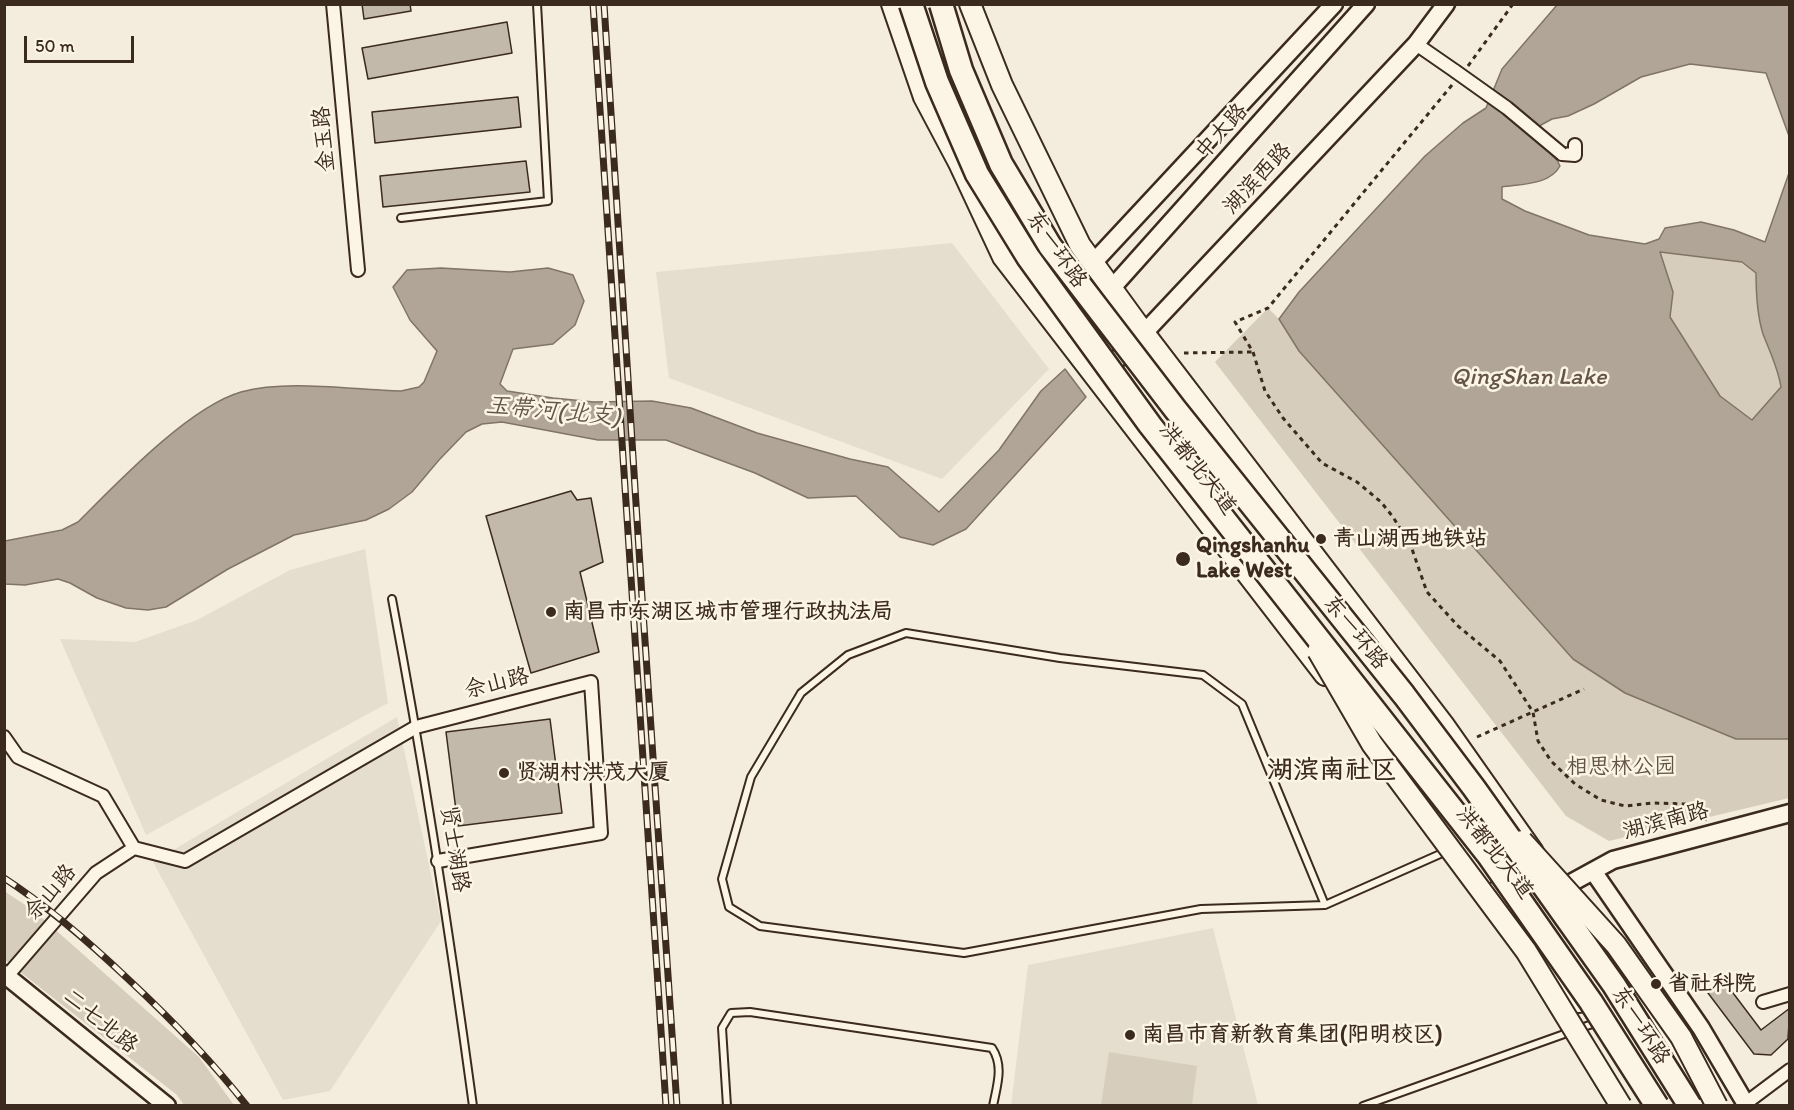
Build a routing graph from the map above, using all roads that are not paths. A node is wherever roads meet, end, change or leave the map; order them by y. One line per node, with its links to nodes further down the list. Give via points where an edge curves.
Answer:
1 (333, 4): 14 (street, 金玉路)
2 (537, 4): 12 (lane, via 548,201)
3 (892, 4): 17 (main road, 洪都北大道, via 924,97 1003,257)
4 (911, 4): 18 (highway, 东一环路, bridge, via 937,81 977,174 1028,257 1150,424)
5 (941, 4): 22 (highway, 东一环路, bridge, via 961,70 1000,164 1050,246)
6 (970, 4): 13 (main road, 洪都北大道, via 1011,104 1080,245)
7 (1334, 4): 13 (main road, 中大路)
8 (1366, 4): 15 (main road, 中大路)
9 (1446, 4): 10 (main road, 湖滨西路)
10 (1416, 44): 11 (street, bridge, via 1454,77 1507,108 1562,154 1575,155); 16 (main road, 湖滨西路)
11 (1575, 145)
12 (401, 218)
13 (1093, 263): 15 (main road, 洪都北大道)
14 (358, 270)
15 (1111, 289): 16 (main road, 洪都北大道)
16 (1144, 333): 17 (main road, 湖滨西路); 28 (main road, 洪都北大道, via 1443,724)
17 (1097, 379): 24 (main road, 洪都北大道)
18 (1284, 594): 41 (main road, bridge, via 1372,744 1526,951); 43 (highway, 东一环路, bridge, via 1489,856 1591,1002)
19 (392, 599): 20 (lane, 贤士湖路)
20 (416, 727): 25 (street, 佘山路, via 185,861); 26 (lane, 贤士湖路); 26 (street, 佘山路, via 591,682 601,833)
21 (4, 737): 25 (street, via 18,757 103,796)
22 (1474, 788): 44 (highway, 东一环路, bridge, via 1614,985); 46 (main road, bridge, via 1616,945 1681,1037)
23 (1790, 813): 27 (main road, 湖滨南路, via 1613,860)
24 (1458, 846): 29 (lane); 33 (main road, 洪都北大道)
25 (134, 848): 30 (street, 佘山路, via 96,873)
26 (438, 861): 37 (lane, 贤士湖路)
27 (1593, 871): 28 (main road, 湖滨南路); 35 (main road, via 1701,1028)
28 (1560, 889): 45 (main road, 洪都北大道, via 1639,1000)
29 (1324, 905): 29 (lane, via 1201,909 964,953 760,926 729,907 722,879 751,777 801,693 848,655 906,633 1060,658 1203,675 1242,704)
30 (6, 975): 36 (main road, 二七北路)
31 (1790, 994): 32 (street)
32 (1763, 1002)
33 (1595, 1023): 40 (lane); 42 (main road, 洪都北大道)
34 (1790, 1070): 35 (street)
35 (1747, 1104)
36 (167, 1106)
37 (473, 1106)
38 (727, 1106): 39 (lane, via 722,1028 731,1013 750,1012 992,1048 999,1069)
39 (993, 1106)
40 (1363, 1106)
41 (1621, 1106)
42 (1645, 1106)
43 (1657, 1106)
44 (1690, 1106)
45 (1704, 1106)
46 (1717, 1106)

